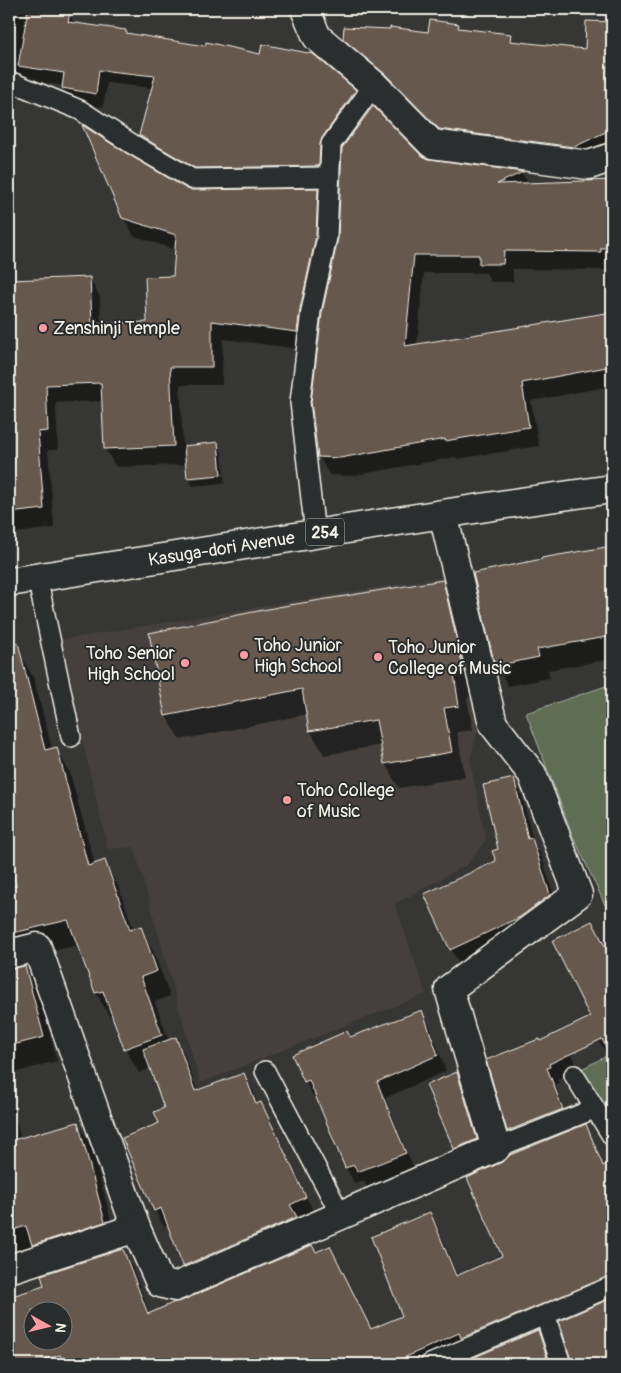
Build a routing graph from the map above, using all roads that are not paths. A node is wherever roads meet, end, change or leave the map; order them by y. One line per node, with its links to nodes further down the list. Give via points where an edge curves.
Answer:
1 (305, 9): 3 (main road, via 317,37)
2 (9, 82): 5 (lane, via 80,110 192,179)
3 (374, 85): 4 (main road, via 432,144 589,165); 5 (lane, via 331,144)
4 (612, 157)
5 (329, 177): 8 (lane, via 327,237 311,311 300,402)
6 (612, 489): 7 (main road, Kasuga-dori Avenue / 254)
7 (443, 514): 8 (main road, Kasuga-dori Avenue / 254); 17 (main road, via 493,724 532,774 578,894 449,989)
8 (315, 534): 9 (main road, Kasuga-dori Avenue / 254)
9 (38, 577): 10 (main road, Kasuga-dori Avenue / 254); 11 (lane)
10 (9, 582)
11 (71, 737)
12 (9, 954): 19 (main road, via 37,947)
13 (265, 1071): 18 (lane)
14 (574, 1075): 15 (lane)
15 (594, 1108): 16 (lane); 17 (lane)
16 (612, 1136)
17 (496, 1148): 18 (main road)
18 (341, 1215): 19 (main road, via 175,1287 160,1283)
19 (136, 1228): 20 (main road)
20 (9, 1269)
21 (612, 1286): 22 (lane)
22 (545, 1315): 23 (lane); 24 (lane)
23 (430, 1364)
24 (561, 1364)

